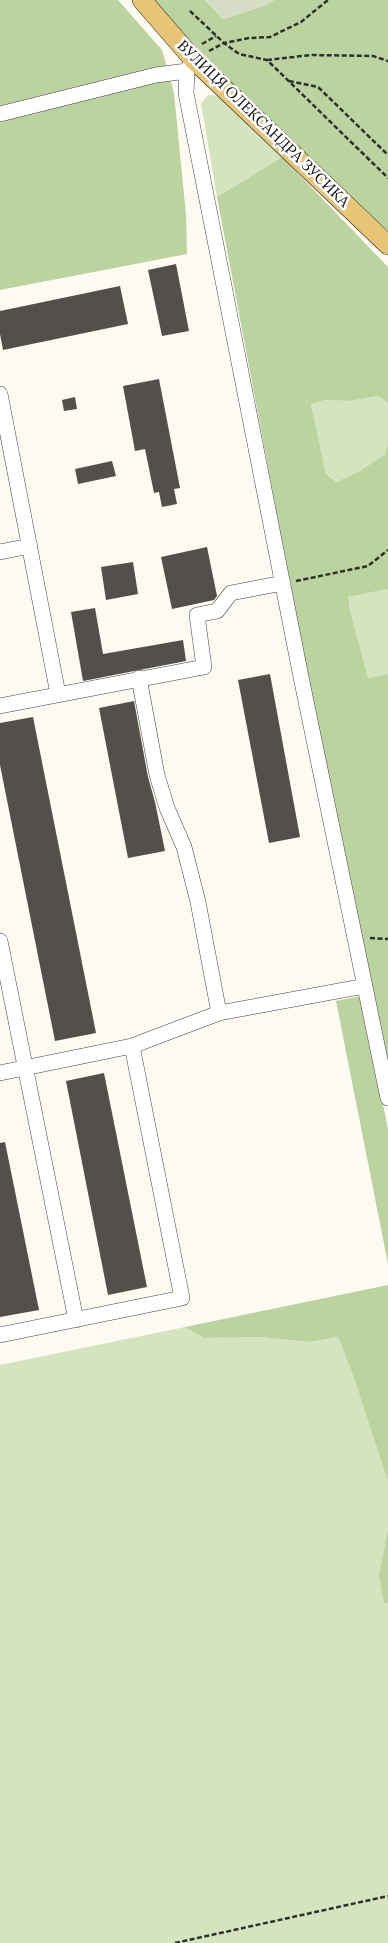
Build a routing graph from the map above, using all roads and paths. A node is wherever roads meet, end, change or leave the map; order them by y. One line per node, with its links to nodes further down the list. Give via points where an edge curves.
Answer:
1 (142, 0): 7 (main road, ВУЛИЦЯ ОЛЕКСАНДРА ЗУСИКА)
2 (328, 0): 4 (path, via 301,22 270,38)
3 (190, 11): 4 (path)
4 (224, 43): 5 (path, via 240,54); 7 (path)
5 (267, 60): 6 (path, via 311,55 373,56); 8 (path)
6 (388, 61)
7 (190, 65): 9 (street); 12 (main road, ВУЛИЦЯ ОЛЕКСАНДРА ЗУСИКА); 17 (street, via 187,103)
8 (288, 80): 10 (path, via 318,87); 11 (path)
9 (0, 114)
10 (388, 155)
11 (388, 178)
12 (388, 245)
13 (0, 394): 14 (street)
14 (30, 546): 16 (street); 19 (street)
15 (388, 550): 17 (path, via 368,566)
16 (0, 552)
17 (282, 583): 18 (street, via 231,593 217,611 197,615 204,667); 21 (street)
18 (139, 678): 19 (street); 25 (street, via 157,775 184,847 198,902)
19 (58, 694): 20 (street)
20 (0, 706)
21 (355, 938): 22 (path); 24 (street)
22 (388, 939)
23 (0, 941): 27 (street)
24 (365, 986): 25 (street); 29 (street)
25 (219, 1013): 26 (street)
26 (132, 1046): 27 (street); 30 (street, via 182,1298)
27 (25, 1068): 28 (street); 30 (street)
28 (0, 1073)
29 (388, 1098)
30 (76, 1320): 31 (street)
31 (0, 1335)
32 (388, 1896): 33 (path)
33 (175, 1943)

